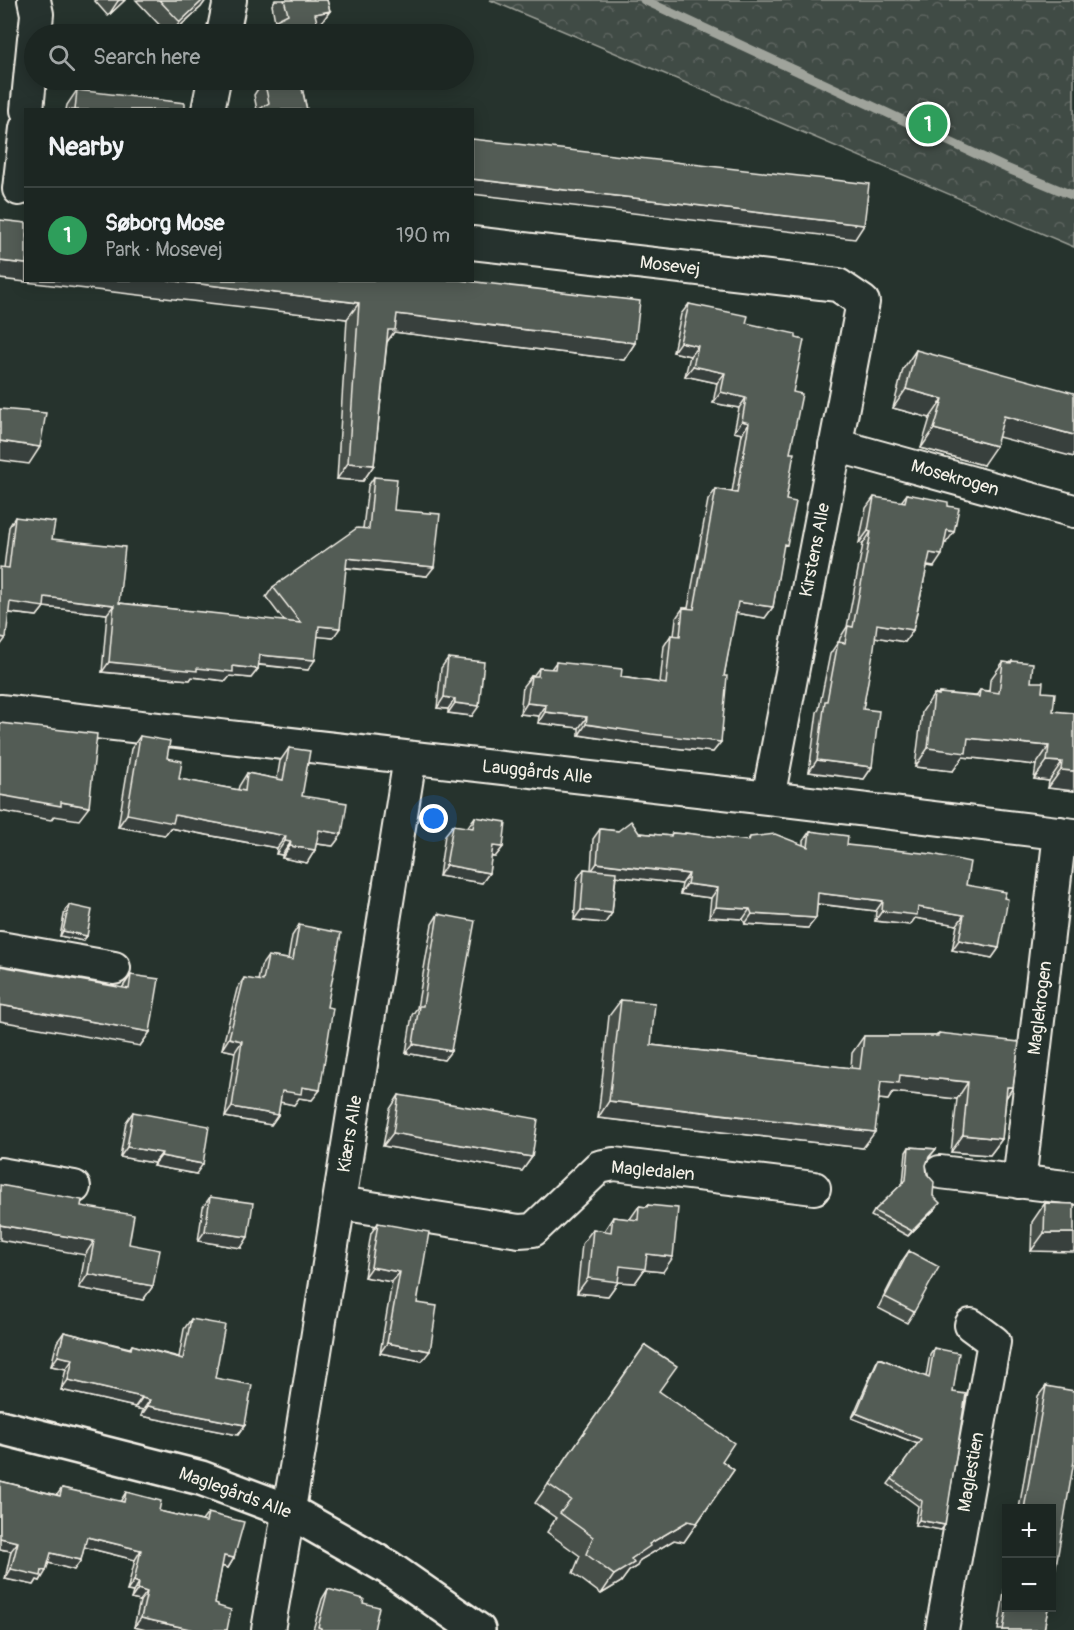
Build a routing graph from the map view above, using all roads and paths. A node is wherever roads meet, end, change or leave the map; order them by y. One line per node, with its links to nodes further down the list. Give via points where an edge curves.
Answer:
1 (34, 0): 3 (street)
2 (230, 0): 4 (street)
3 (36, 24)
4 (225, 24)
5 (29, 90): 7 (street)
6 (212, 90): 8 (street)
7 (27, 108)
8 (208, 108)
9 (24, 139): 10 (street)
10 (15, 188)
11 (474, 243): 12 (street, Mosevej, via 838,285)
12 (863, 302): 13 (street, Kirstens Alle)
13 (835, 445): 14 (street, Mosekrogen); 17 (street, Kirstens Alle)
14 (1074, 511)
15 (0, 711): 16 (street, Lauggårds Alle)
16 (410, 758): 17 (street, Lauggårds Alle); 27 (street, Kiærs Alle)
17 (768, 798): 18 (street, Lauggårds Alle)
18 (1067, 834): 23 (street, Maglekrogen)
19 (0, 948): 20 (street)
20 (114, 968)
21 (940, 1172): 23 (street)
22 (0, 1174): 24 (street)
23 (1019, 1182): 26 (street)
24 (74, 1187)
25 (814, 1188): 27 (street, Magledalen, via 614,1164 599,1167 532,1230 519,1231)
26 (1074, 1188)
27 (339, 1203): 30 (street, Kiærs Alle)
28 (971, 1325): 33 (street, Maglestien, via 994,1342)
29 (0, 1427): 30 (street, Maglegårds Alle, via 201,1478)
30 (289, 1511): 31 (street, Kiærs Alle); 32 (street, Maglegårds Alle, via 389,1568)
31 (268, 1630)
32 (478, 1630)
33 (942, 1630)

